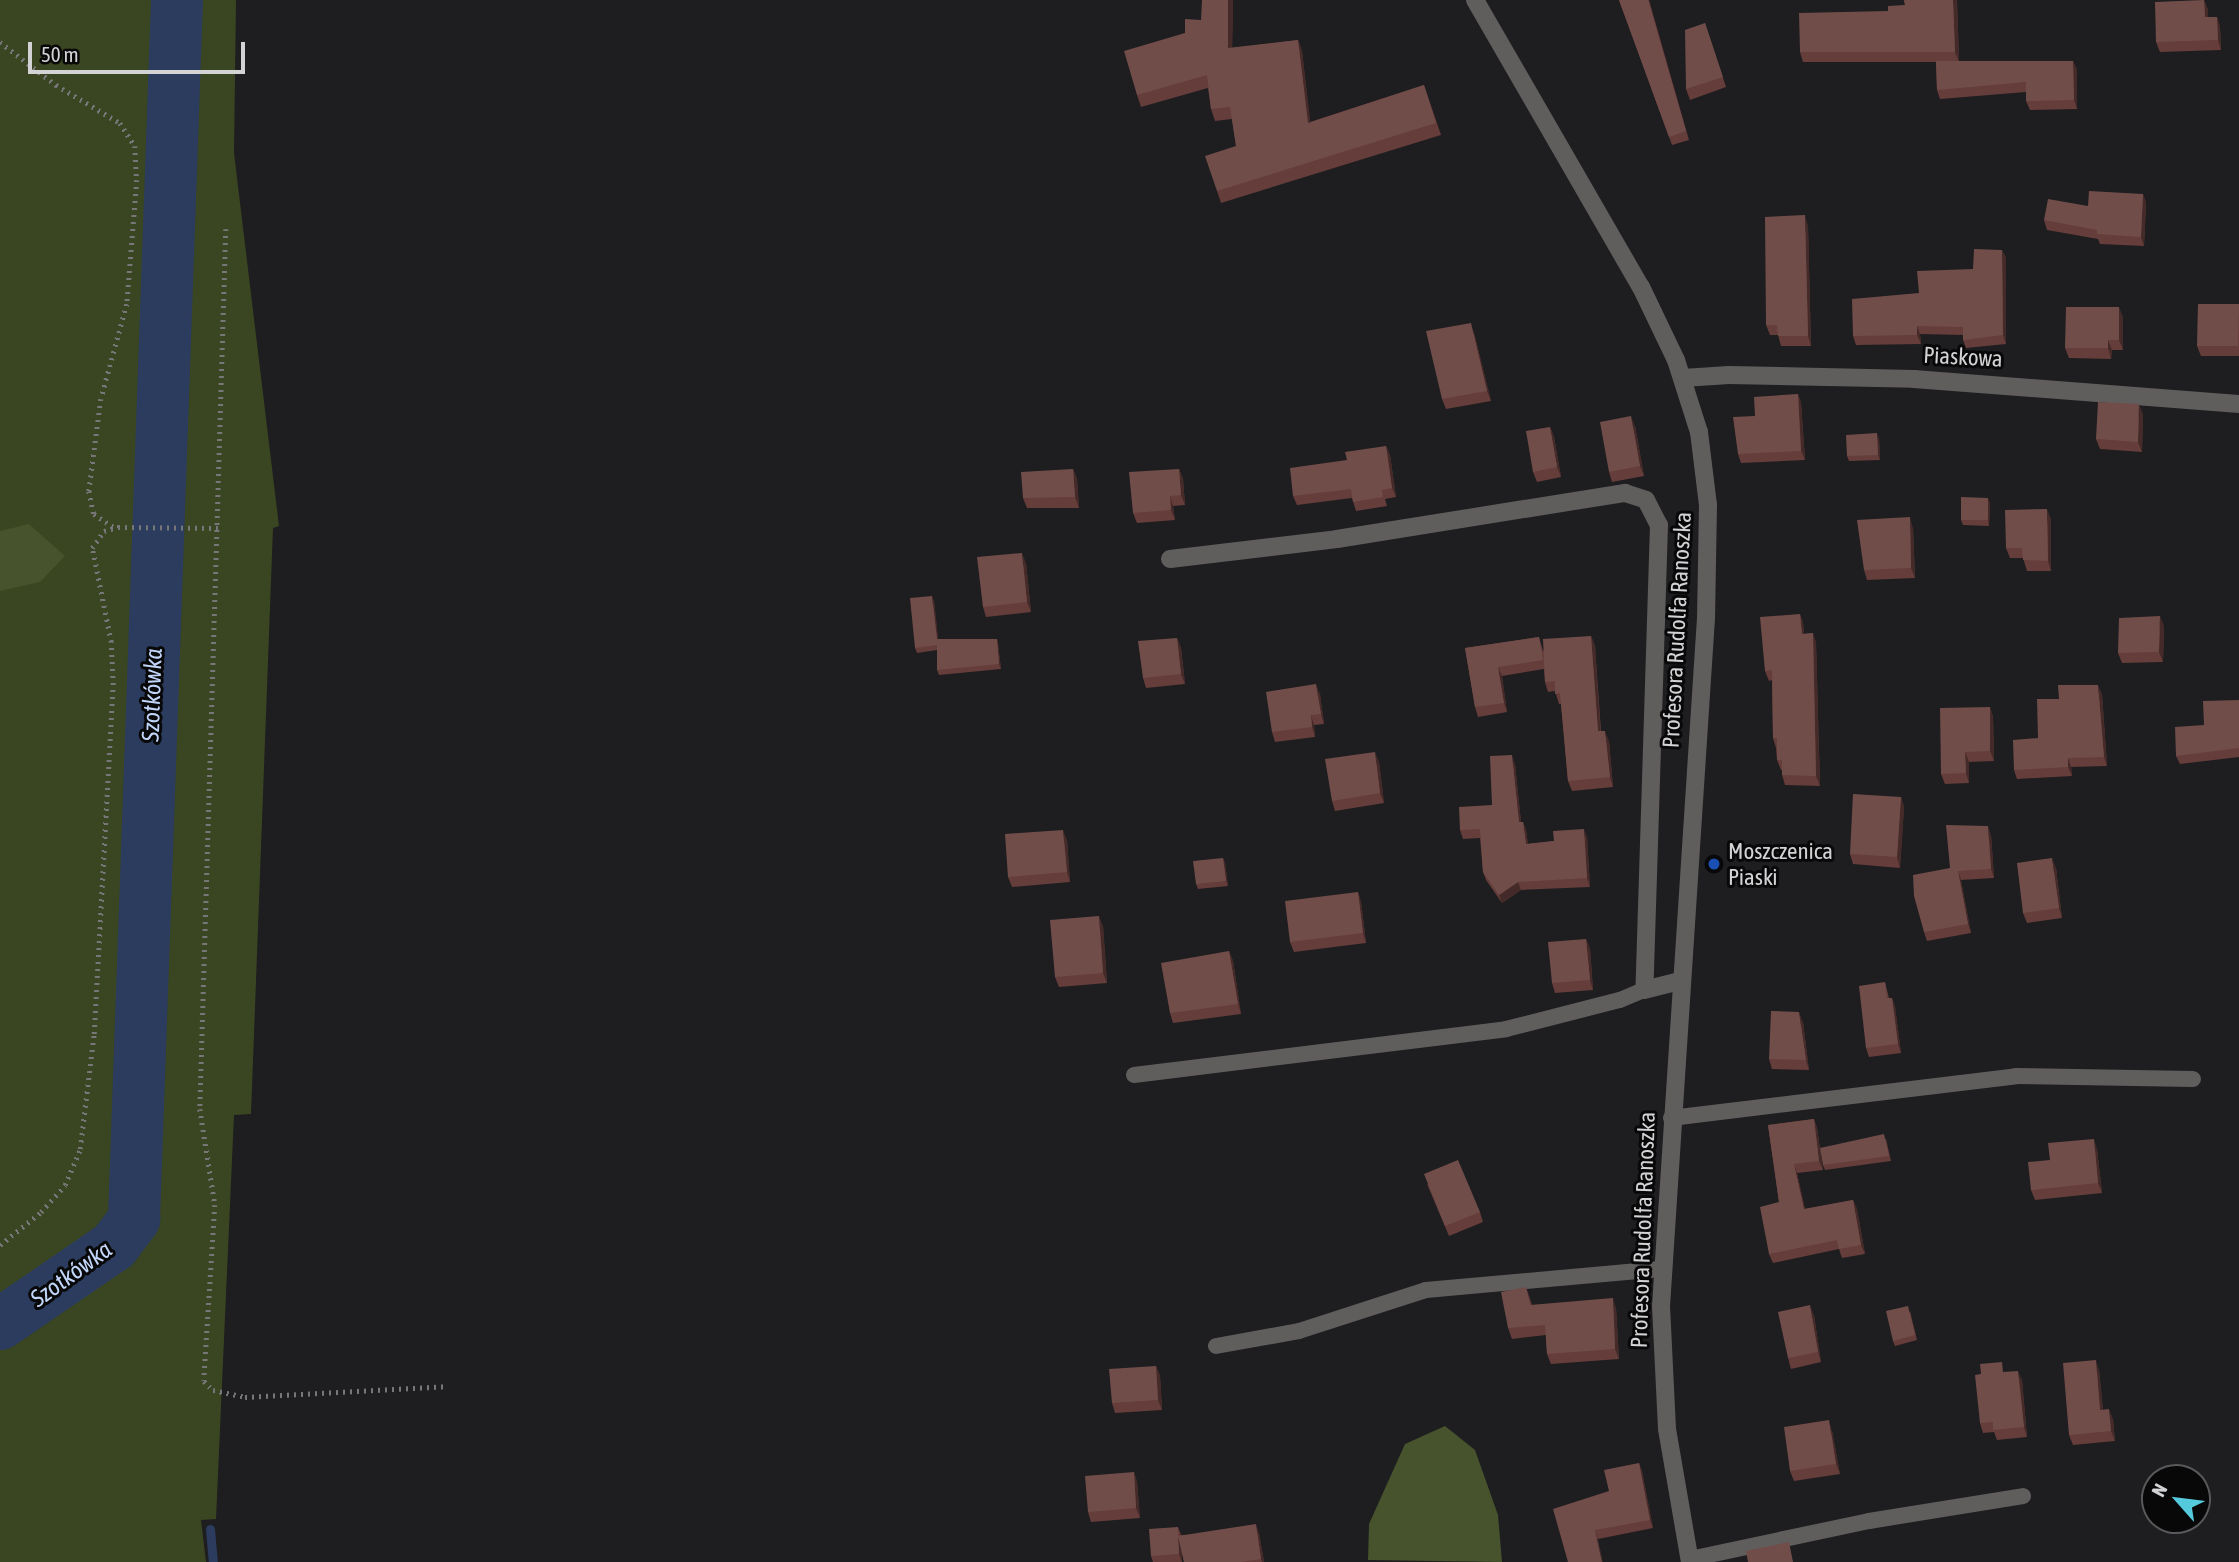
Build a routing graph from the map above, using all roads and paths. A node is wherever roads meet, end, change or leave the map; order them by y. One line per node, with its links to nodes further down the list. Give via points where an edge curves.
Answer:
1 (1476, 0): 4 (street, Profesora Rudolfa Ranoszka, via 1641,286)
2 (0, 42): 6 (path, via 56,85 120,123 135,146 138,180 127,304 101,400 89,491 94,514)
3 (226, 229): 7 (path)
4 (1683, 378): 5 (street, Piaskowa, via 1914,379); 9 (street, Profesora Rudolfa Ranoszka, via 1699,432 1709,505 1706,618)
5 (2239, 404)
6 (116, 528): 7 (path); 14 (path, via 104,531 92,548 111,642 113,685 94,1034 80,1149 65,1185 41,1212)
7 (220, 528): 17 (path, via 212,603 200,1095 215,1205 204,1381 213,1390 246,1397)
8 (1170, 559): 10 (street, Profesora Rudolfa Ranoszka, via 1337,539 1625,493 1646,500 1658,525)
9 (1681, 981): 10 (street); 13 (street, Profesora Rudolfa Ranoszka)
10 (1644, 990): 11 (lane, via 1506,1030)
11 (1134, 1075)
12 (2193, 1079): 13 (lane, via 2016,1076)
13 (1671, 1118): 15 (street, Profesora Rudolfa Ranoszka)
14 (0, 1245)
15 (1663, 1269): 16 (lane, via 1426,1290 1299,1331); 19 (street, Profesora Rudolfa Ranoszka, via 1667,1429)
16 (1216, 1346)
17 (446, 1386)
18 (2023, 1496): 19 (lane, via 1869,1521)
19 (1690, 1561)

